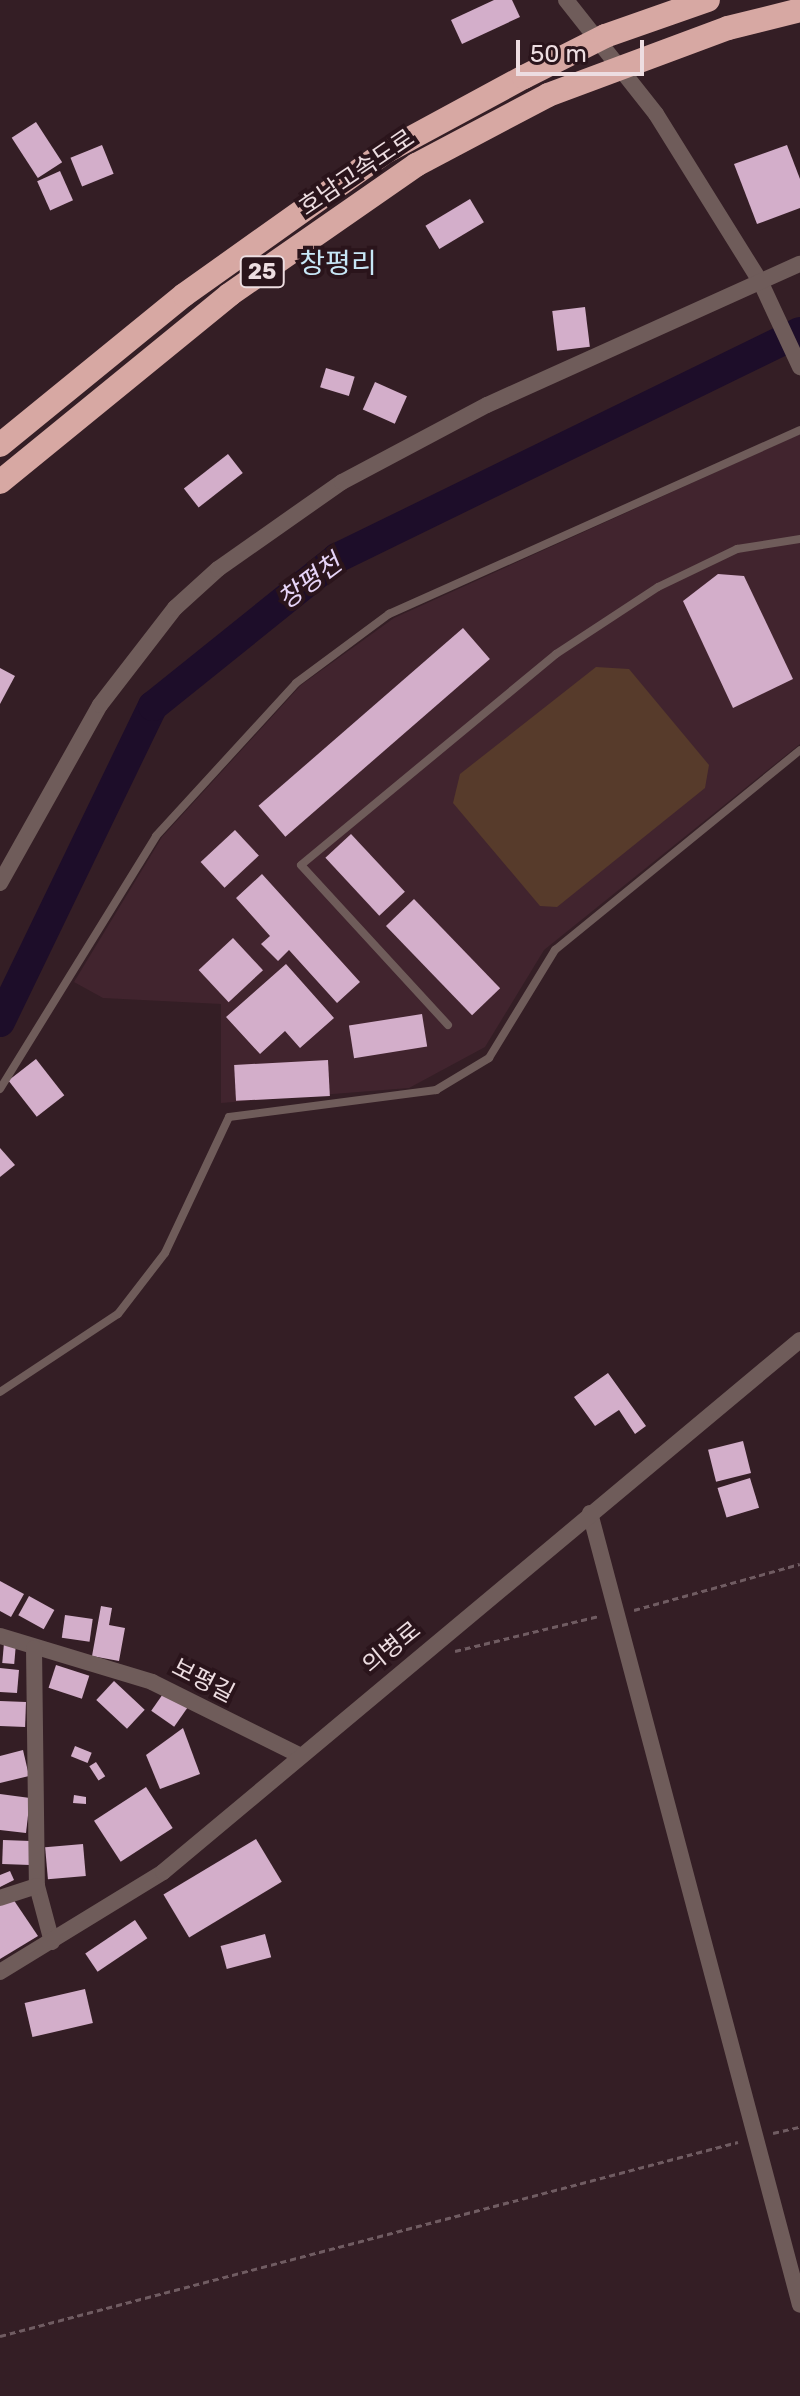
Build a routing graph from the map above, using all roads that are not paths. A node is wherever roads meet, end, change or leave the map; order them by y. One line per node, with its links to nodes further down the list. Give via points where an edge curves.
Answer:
1 (566, 0): 5 (street, via 656,114)
2 (708, 0): 8 (highway, 호남고속도로 / 25, bridge, via 605,36 387,151 184,295)
3 (800, 10): 9 (highway, 호남고속도로 / 25, bridge, via 728,28 548,95 416,165 229,295)
4 (800, 264): 5 (street)
5 (761, 283): 6 (street); 12 (street, via 487,405 342,482 218,569 175,608 100,705)
6 (800, 367)
7 (800, 430): 14 (lane, via 389,614 296,683 156,836)
8 (0, 445)
9 (0, 482)
10 (800, 539): 13 (lane, via 737,549 658,587 568,645 514,682 301,865)
11 (800, 750): 16 (lane, via 555,950 489,1058 436,1090 229,1117 165,1253 118,1314)
12 (0, 883)
13 (448, 1025)
14 (0, 1089)
15 (800, 1340): 17 (street, 의병로)
16 (0, 1392)
17 (590, 1513): 20 (street, 의병로); 25 (street)
18 (0, 1636): 19 (street, 보평길)
19 (34, 1648): 20 (street, 보평길, via 152,1682); 21 (street)
20 (299, 1755): 23 (street, 의병로, via 134,1894)
21 (37, 1886): 22 (street); 23 (street)
22 (0, 1898)
23 (52, 1942): 24 (street, 의병로)
24 (0, 1972)
25 (800, 2305)

